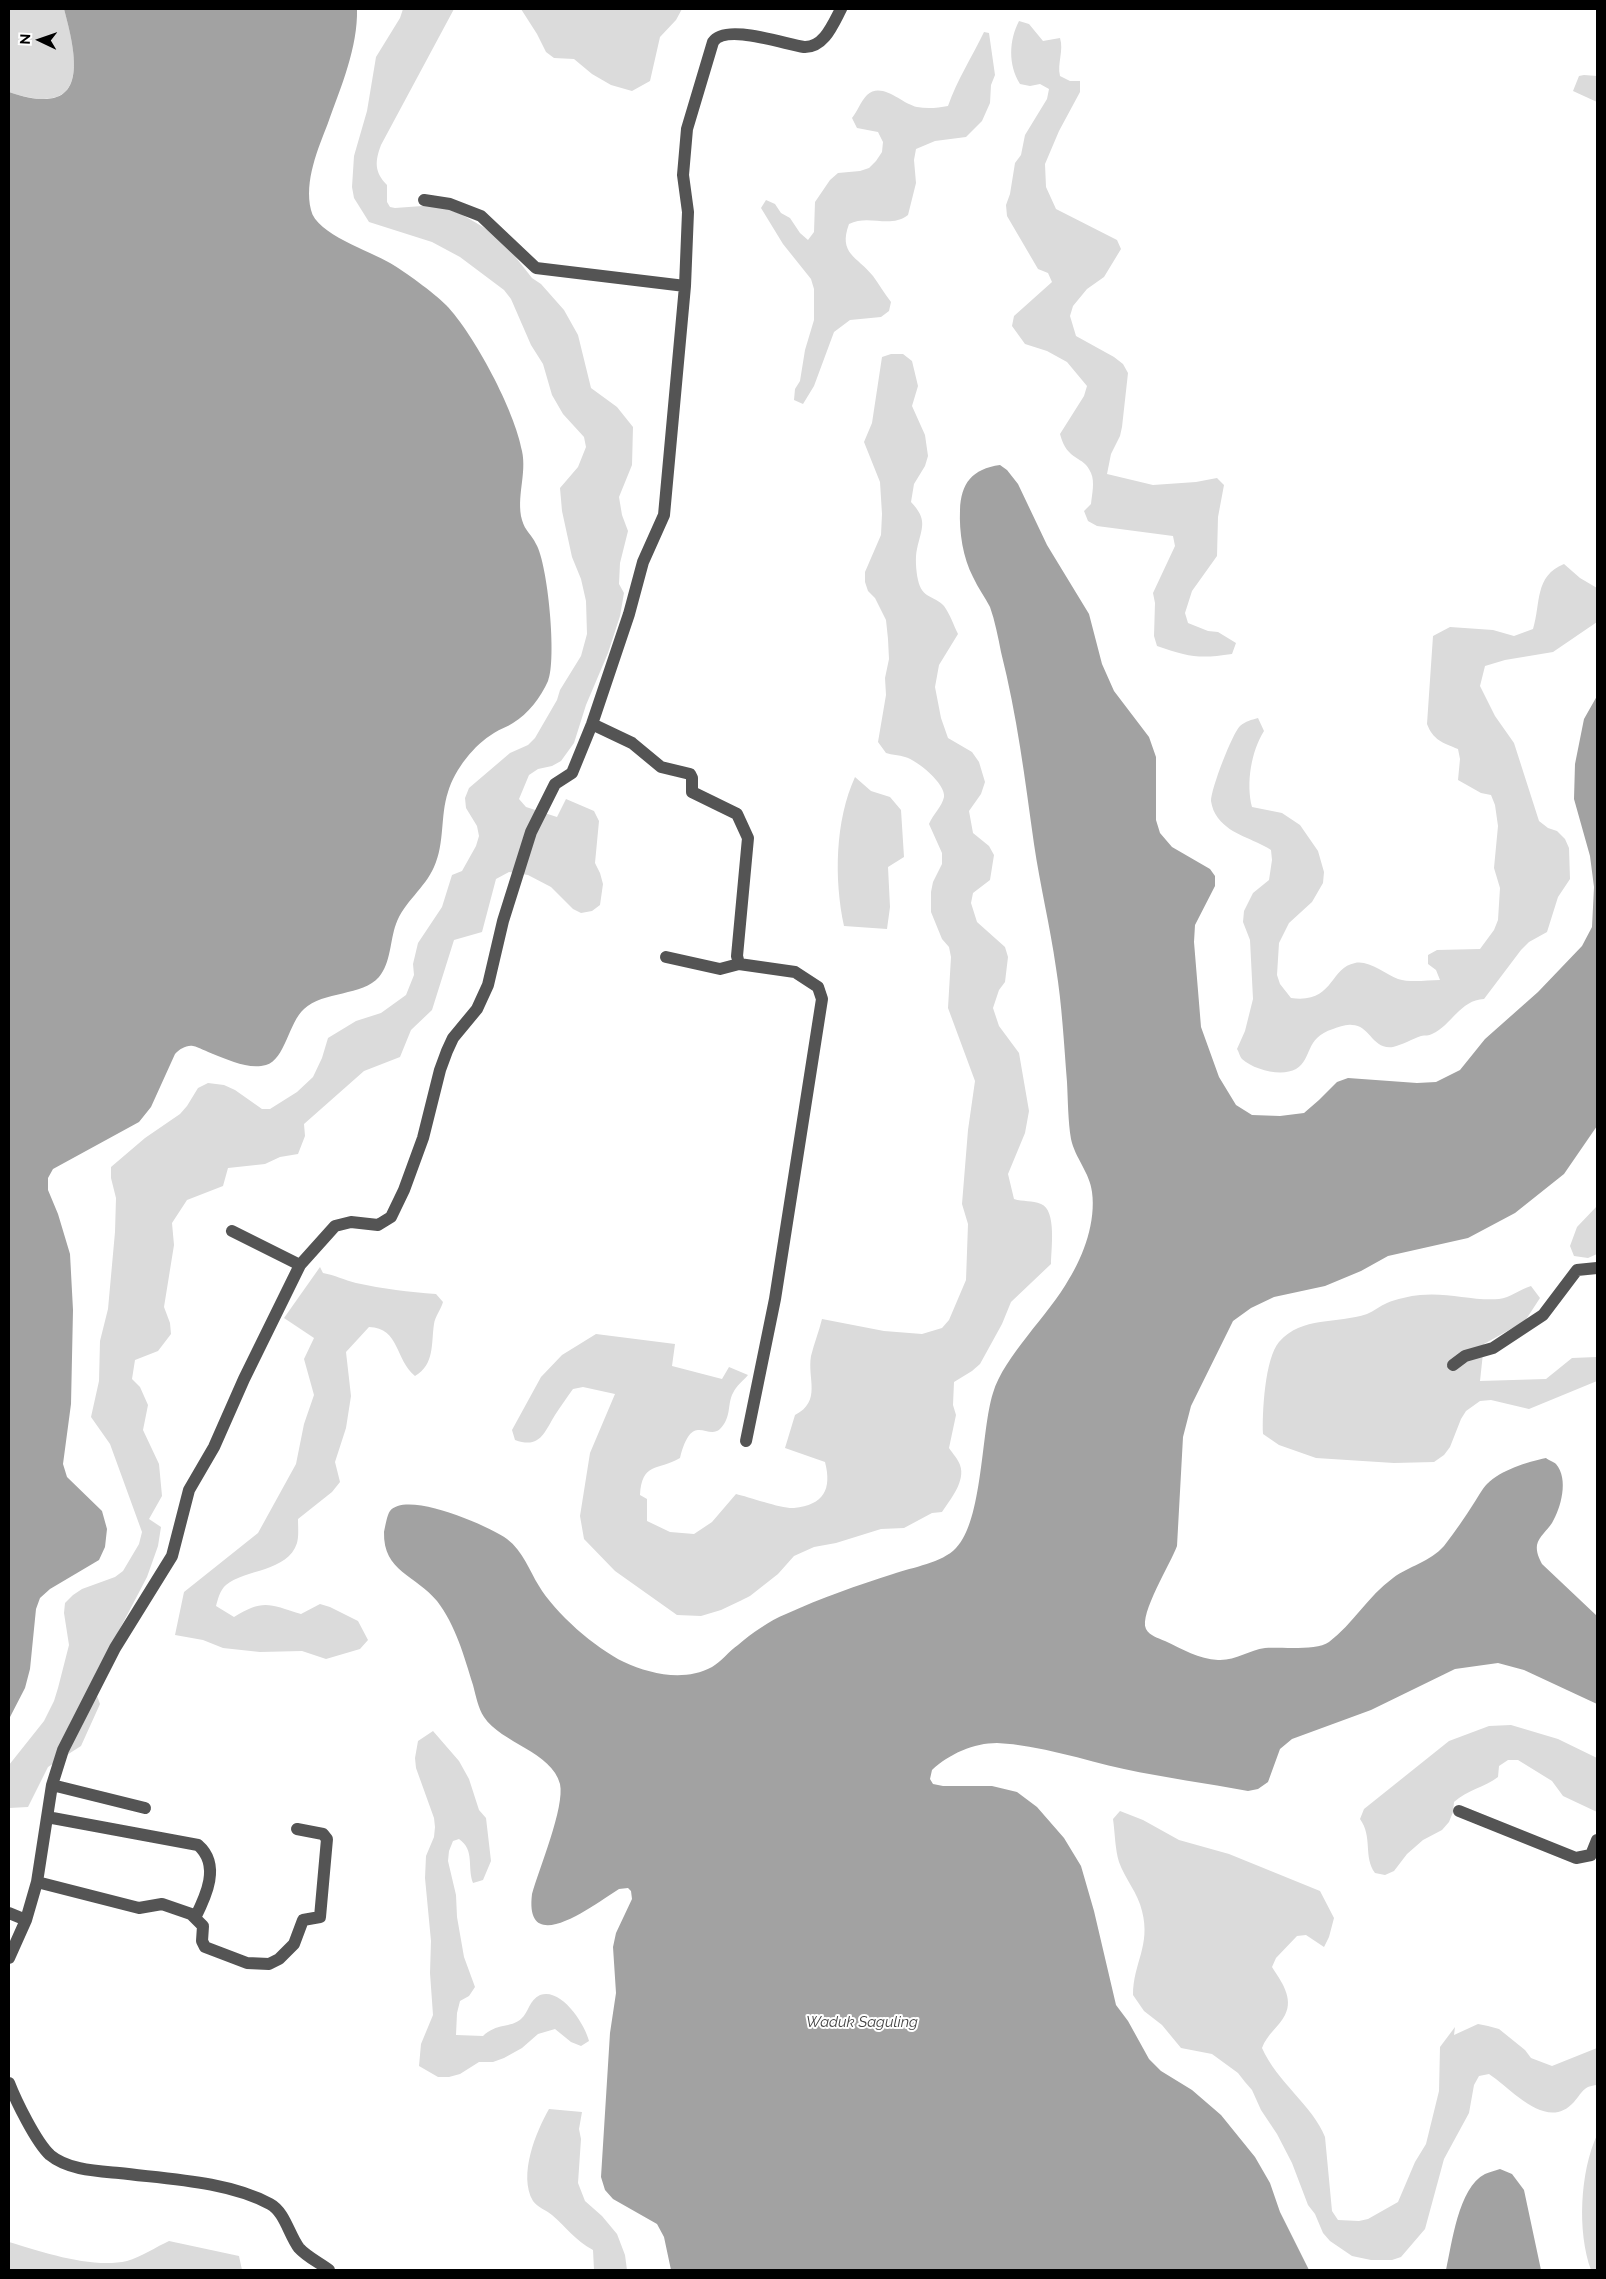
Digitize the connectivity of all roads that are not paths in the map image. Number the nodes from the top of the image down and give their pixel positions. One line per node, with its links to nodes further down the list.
1 (841, 9): 3 (street)
2 (424, 200): 3 (street)
3 (685, 286): 4 (street)
4 (592, 724): 6 (street); 8 (street)
5 (666, 957): 6 (street)
6 (739, 964): 11 (street)
7 (232, 1231): 8 (street)
8 (300, 1266): 12 (street)
9 (1597, 1268): 10 (street)
10 (1453, 1365)
11 (746, 1441)
12 (52, 1785): 13 (street); 15 (street)
13 (145, 1808)
14 (1460, 1811): 17 (street)
15 (47, 1816): 18 (street); 20 (street)
16 (297, 1829): 20 (street)
17 (1597, 1840)
18 (37, 1882): 20 (street); 21 (street)
19 (9, 1913): 21 (street)
20 (195, 1918)
21 (26, 1920): 22 (street)
22 (9, 1958)
23 (9, 2083): 24 (street)
24 (330, 2270)

